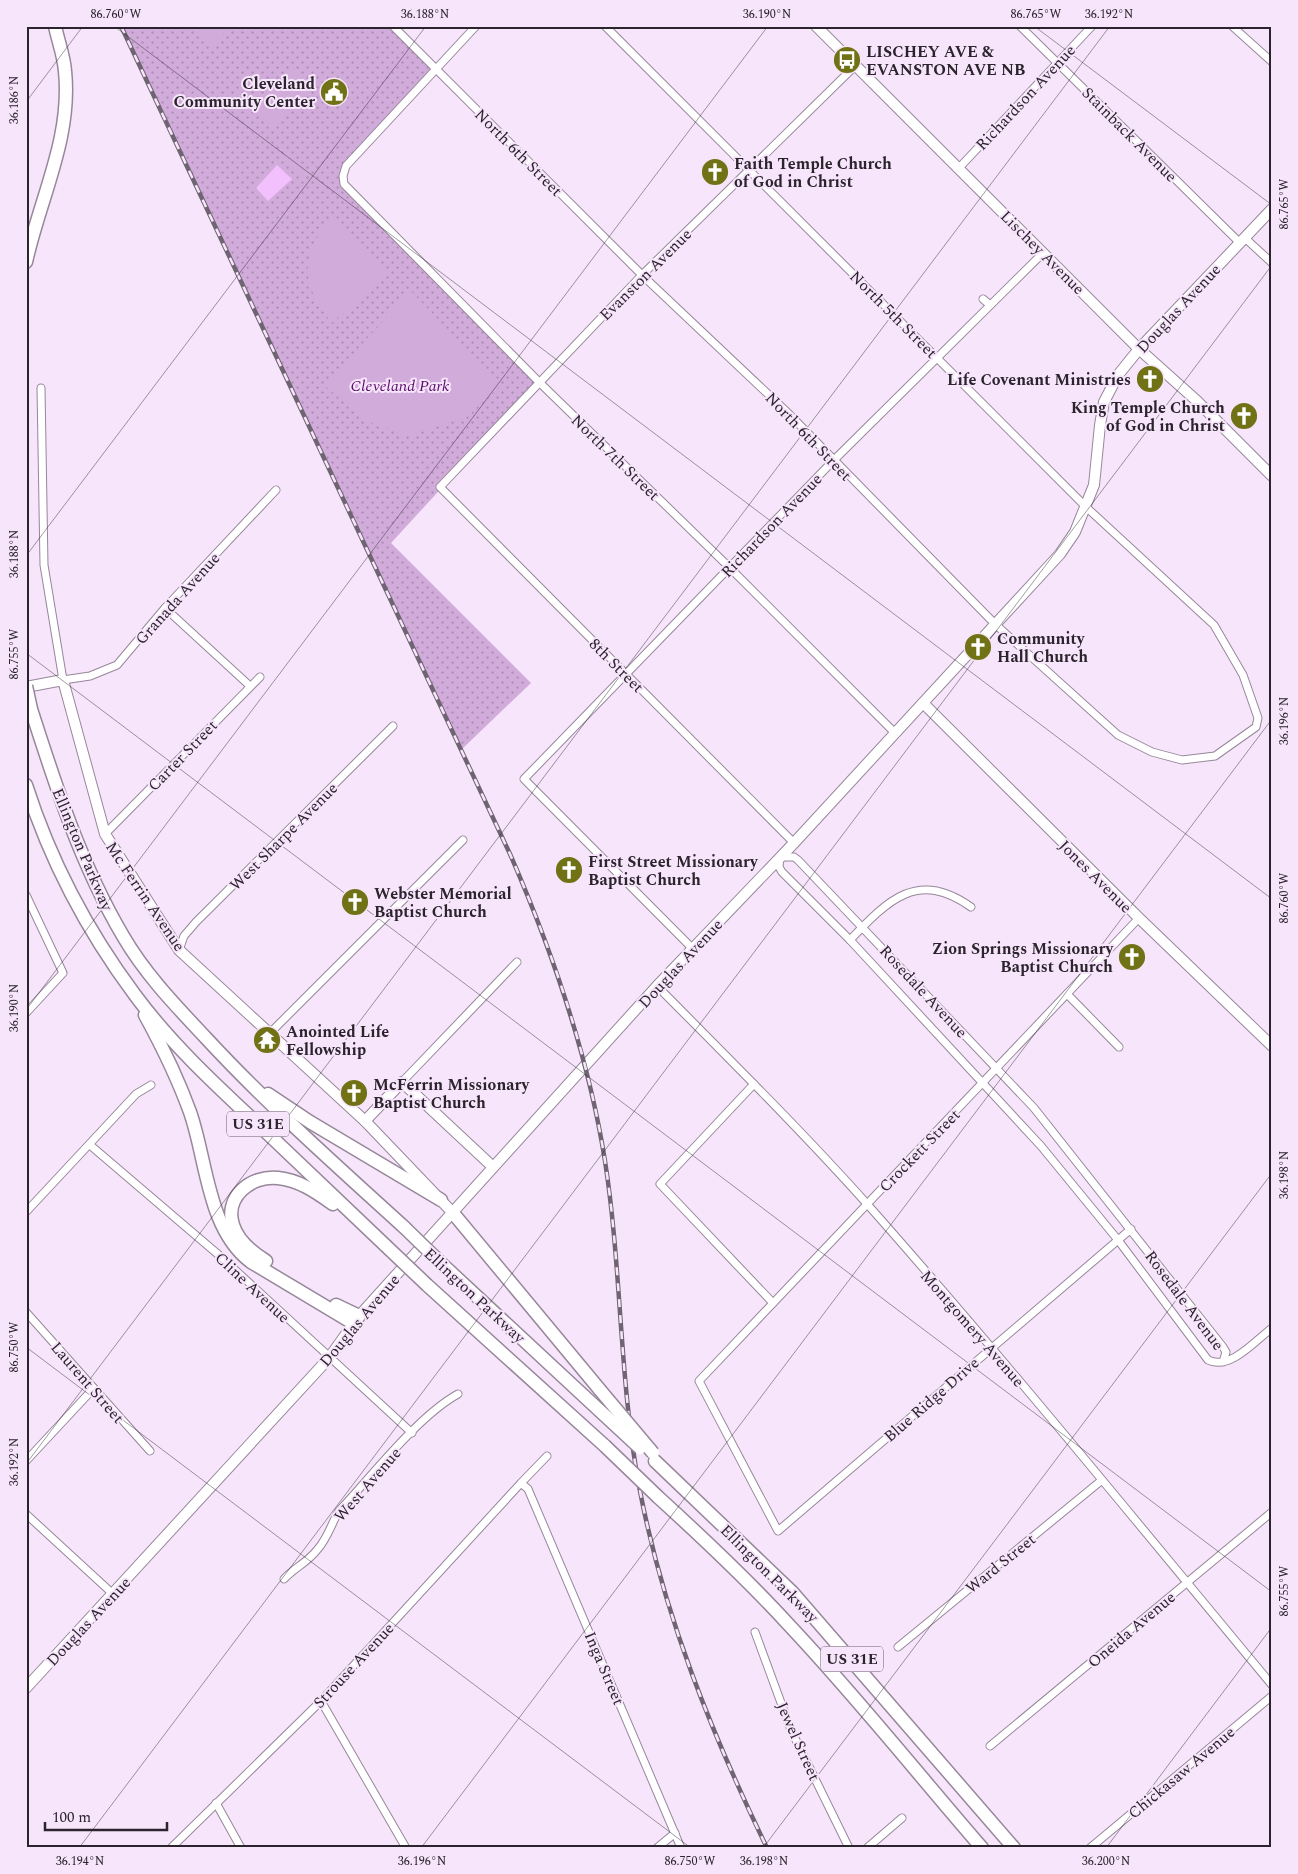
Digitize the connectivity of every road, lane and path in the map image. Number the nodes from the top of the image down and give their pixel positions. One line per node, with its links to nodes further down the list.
1 (55, 26): 18 (highway)
2 (393, 26): 12 (street, North 6th Street)
3 (476, 26): 12 (street)
4 (605, 26): 14 (street, North 5th Street)
5 (816, 26): 11 (street, Lischey Avenue)
6 (1020, 26): 10 (street, Stainback Avenue)
7 (1092, 26): 10 (street, Richardson Avenue)
8 (1232, 26): 9 (street)
9 (1272, 62)
10 (1058, 63): 13 (street, Richardson Avenue); 16 (street, Stainback Avenue)
11 (855, 66): 13 (street, Lischey Avenue); 14 (street, Evanston Avenue)
12 (435, 69): 20 (street, North 6th Street); 25 (street, North 7th Street)
13 (959, 168): 17 (street, Lischey Avenue)
14 (750, 170): 20 (street, Evanston Avenue); 24 (street, North 5th Street)
15 (1272, 209): 16 (street, Douglas Avenue)
16 (1242, 240): 19 (street, Stainback Avenue); 23 (street, Douglas Avenue)
17 (1043, 253): 22 (street, Richardson Avenue); 23 (street, Lischey Avenue)
18 (26, 262)
19 (1272, 263)
20 (642, 275): 25 (street, Evanston Avenue); 27 (street, North 6th Street)
21 (984, 299): 22 (street)
22 (990, 305): 24 (street, Richardson Avenue)
23 (1139, 349): 28 (street, Lischey Avenue); 31 (street, Douglas Avenue)
24 (937, 356): 27 (street, Richardson Avenue); 31 (street, North 5th Street)
25 (539, 382): 29 (street, Evanston Avenue); 32 (street, North 7th Street)
26 (41, 388): 37 (street)
27 (833, 461): 32 (street, Richardson Avenue); 34 (street, North 6th Street)
28 (1272, 476)
29 (440, 487): 35 (street, 8th Street)
30 (276, 490): 33 (street, Granada Avenue)
31 (1086, 507): 34 (street, Douglas Avenue); 42 (street, North 5th Street)
32 (729, 567): 35 (street, Richardson Avenue); 43 (street, North 7th Street)
33 (165, 608): 37 (street, Granada Avenue); 38 (street)
34 (995, 624): 40 (street, Douglas Avenue); 42 (street, North 6th Street)
35 (626, 674): 47 (street, 8th Street); 54 (street, Richardson Avenue)
36 (260, 677): 38 (street, Carter Street)
37 (63, 680): 39 (street); 45 (street, Mc Ferrin Avenue)
38 (250, 686): 45 (street, Carter Street)
39 (26, 687): 65 (highway, Ellington Parkway / US 31E, bridge)
40 (923, 703): 43 (street, Douglas Avenue); 51 (street, Jones Avenue)
41 (393, 726): 55 (street, West Sharpe Avenue)
42 (1256, 727)
43 (896, 732): 47 (street, Douglas Avenue)
44 (26, 785): 59 (highway, Ellington Parkway / US 31E)
45 (105, 834): 55 (street, Mc Ferrin Avenue)
46 (463, 840): 61 (street)
47 (794, 843): 48 (street, Douglas Avenue)
48 (780, 857): 52 (street, Rosedale Avenue); 53 (street, Rosedale Avenue); 54 (street, Douglas Avenue)
49 (26, 895): 60 (street)
50 (971, 907): 52 (street)
51 (1139, 918): 58 (street, Crockett Street); 62 (street, Jones Avenue)
52 (862, 927): 53 (street); 64 (street, Rosedale Avenue)
53 (850, 940): 67 (street, Rosedale Avenue)
54 (692, 948): 57 (street, Douglas Avenue)
55 (179, 950): 61 (street, Mc Ferrin Avenue)
56 (517, 962): 66 (street)
57 (657, 986): 68 (street, Montgomery Avenue); 72 (street, Douglas Avenue)
58 (1067, 994): 63 (street); 64 (street, Crockett Street)
59 (136, 997): 77 (highway, Ellington Parkway / US 31E); 82 (highway)
60 (26, 1013)
61 (270, 1033): 70 (street, Mc Ferrin Avenue)
62 (1272, 1046)
63 (1119, 1047)
64 (997, 1070): 67 (street, Crockett Street); 78 (street, Rosedale Avenue)
65 (240, 1076): 73 (highway); 92 (highway, Ellington Parkway / US 31E, bridge)
66 (402, 1082): 70 (street); 72 (street)
67 (983, 1083): 74 (street, Crockett Street); 79 (street, Rosedale Avenue)
68 (754, 1084): 74 (street, Montgomery Avenue); 80 (street)
69 (151, 1085): 71 (street)
70 (365, 1121): 73 (street, Mc Ferrin Avenue)
71 (90, 1144): 75 (street); 85 (street, Cline Avenue)
72 (494, 1167): 76 (street, Douglas Avenue)
73 (441, 1200): 76 (street, Mc Ferrin Avenue)
74 (866, 1204): 80 (street, Crockett Street); 84 (street, Montgomery Avenue)
75 (26, 1212)
76 (453, 1213): 82 (street, Douglas Avenue); 92 (highway, bridge)
77 (368, 1229): 82 (highway); 119 (highway, Ellington Parkway / US 31E, bridge)
78 (1130, 1229): 79 (street, Blue Ridge Drive); 86 (street, Rosedale Avenue)
79 (1118, 1240): 84 (street, Blue Ridge Drive); 86 (street, Rosedale Avenue)
80 (773, 1303): 98 (street, Crockett Street)
81 (26, 1312): 87 (street, Laurent Street)
82 (356, 1320): 85 (street, Douglas Avenue)
83 (1272, 1328): 86 (street)
84 (991, 1347): 94 (street, Montgomery Avenue); 98 (street, Blue Ridge Drive)
85 (329, 1358): 89 (street, Cline Avenue); 101 (street, Douglas Avenue)
86 (1223, 1362)
87 (93, 1389): 90 (street, Laurent Street); 93 (street)
88 (458, 1394): 89 (street, West Avenue)
89 (412, 1433): 99 (street, West Avenue)
90 (150, 1451)
91 (547, 1456): 95 (street, Strouse Avenue)
92 (654, 1457): 120 (highway, Ellington Parkway / US 31E)
93 (26, 1461)
94 (1102, 1480): 100 (street, Montgomery Avenue); 103 (street, Ward Street)
95 (521, 1483): 107 (street, Strouse Avenue); 111 (street, Inga Street)
96 (1272, 1512): 100 (street, Oneida Avenue)
97 (26, 1514): 101 (street)
98 (778, 1531)
99 (284, 1579)
100 (1187, 1582): 104 (street, Montgomery Avenue); 108 (street, Oneida Avenue)
101 (113, 1594): 105 (street, Douglas Avenue)
102 (754, 1632): 117 (street, Jewel Street)
103 (898, 1647)
104 (1272, 1685)
105 (26, 1688)
106 (1272, 1696): 121 (street, Chickasaw Avenue)
107 (321, 1701): 109 (street, Strouse Avenue); 114 (street)
108 (990, 1746)
109 (216, 1803): 112 (street, Strouse Avenue); 113 (street)
110 (902, 1818): 118 (street)
111 (675, 1833): 115 (street); 116 (street, Inga Street)
112 (171, 1848)
113 (241, 1848)
114 (406, 1848)
115 (657, 1848)
116 (681, 1848)
117 (849, 1848)
118 (867, 1848)
119 (982, 1848)
120 (1014, 1848)
121 (1090, 1848)

